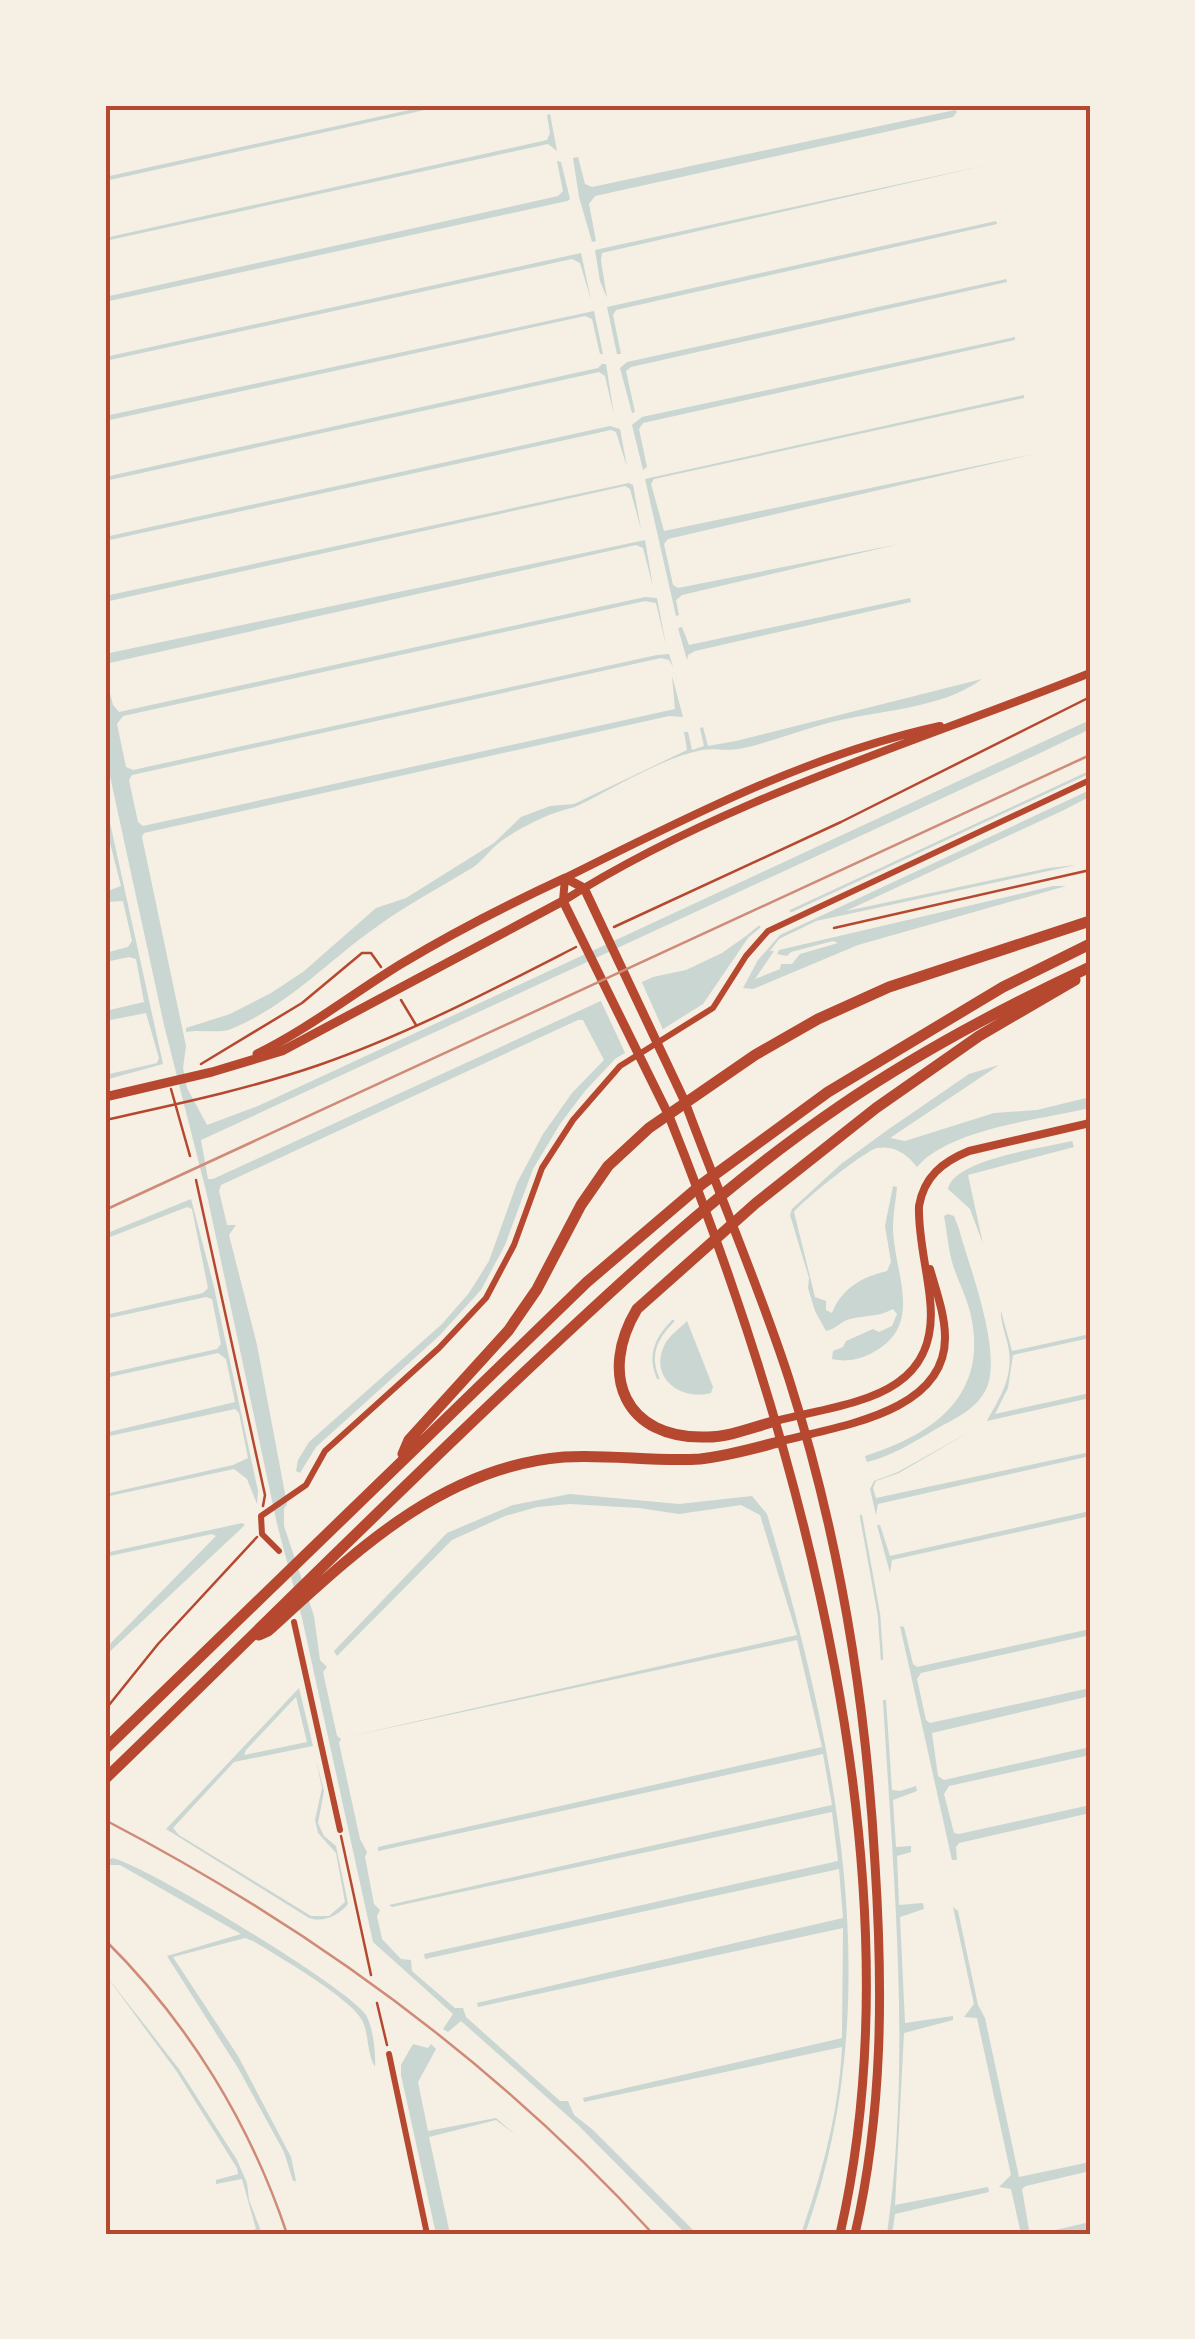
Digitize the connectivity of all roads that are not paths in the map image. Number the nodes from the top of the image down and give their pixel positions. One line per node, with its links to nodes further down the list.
1 (1090, 673): 2 (street)
2 (959, 722): 5 (street); 6 (street)
3 (1090, 780): 23 (street)
4 (1090, 870): 9 (lane)
5 (565, 878): 6 (main road); 7 (street); 12 (main road)
6 (584, 888): 7 (street); 14 (main road)
7 (564, 901): 12 (main road); 15 (main road)
8 (1090, 921): 14 (highway)
9 (834, 928)
10 (1090, 944): 22 (highway)
11 (1087, 968): 19 (highway); 24 (highway)
12 (237, 1064): 13 (main road)
13 (105, 1096)
14 (685, 1102): 15 (highway); 18 (main road)
15 (669, 1116): 19 (main road); 22 (highway)
16 (1090, 1123): 17 (street)
17 (920, 1231): 18 (street); 20 (street)
18 (799, 1415): 19 (street); 20 (main road)
19 (776, 1421): 21 (main road)
20 (805, 1434): 21 (street); 32 (main road)
21 (782, 1441): 24 (highway); 31 (main road)
22 (402, 1458): 26 (highway)
23 (279, 1551)
24 (322, 1574): 27 (highway)
25 (294, 1622): 28 (street)
26 (105, 1749)
27 (105, 1779)
28 (340, 1830)
29 (389, 2054): 30 (street)
30 (428, 2234)
31 (840, 2234)
32 (855, 2234)

